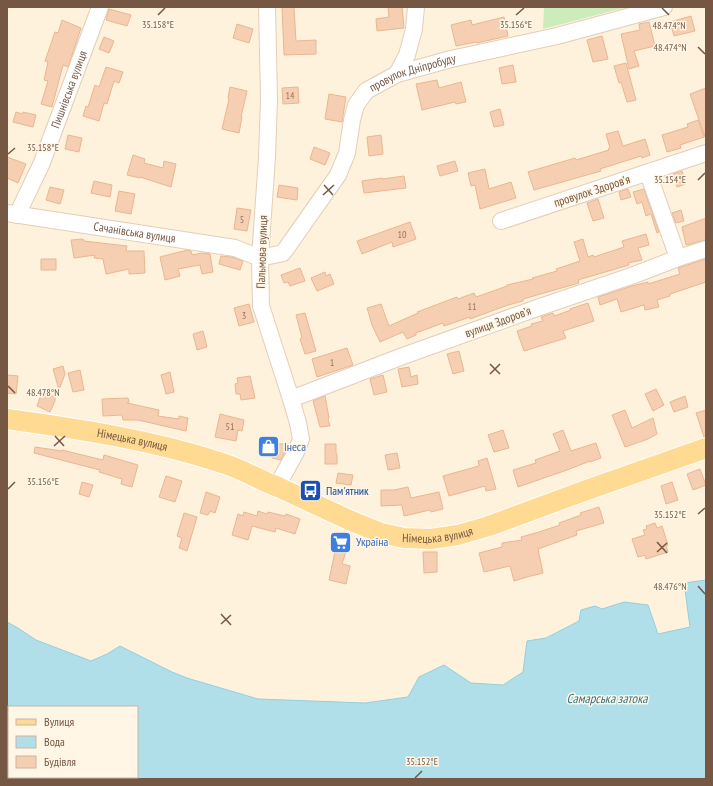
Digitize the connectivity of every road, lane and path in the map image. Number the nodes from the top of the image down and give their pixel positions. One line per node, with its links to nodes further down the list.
1 (100, 7): 8 (street, Пишнівська вулиця)
2 (267, 7): 11 (street, Пальмова вулиця)
3 (416, 7): 5 (street)
4 (664, 7): 5 (street, провулок Дніпробуду)
5 (397, 74): 11 (street, провулок Дніпробуду)
6 (706, 153): 7 (street, провулок Здоровʼя)
7 (648, 173): 9 (street, провулок Здоровʼя); 12 (street)
8 (12, 214): 11 (street, Сачанівська вулиця)
9 (501, 221)
10 (706, 249): 12 (street, вулиця Здоровʼя)
11 (260, 258): 13 (street, Пальмова вулиця)
12 (678, 258): 13 (street, вулиця Здоровʼя)
13 (291, 399): 16 (street, Пальмова вулиця)
14 (7, 419): 16 (main road, Німецька вулиця)
15 (706, 448): 16 (main road, Німецька вулиця)
16 (278, 487)

